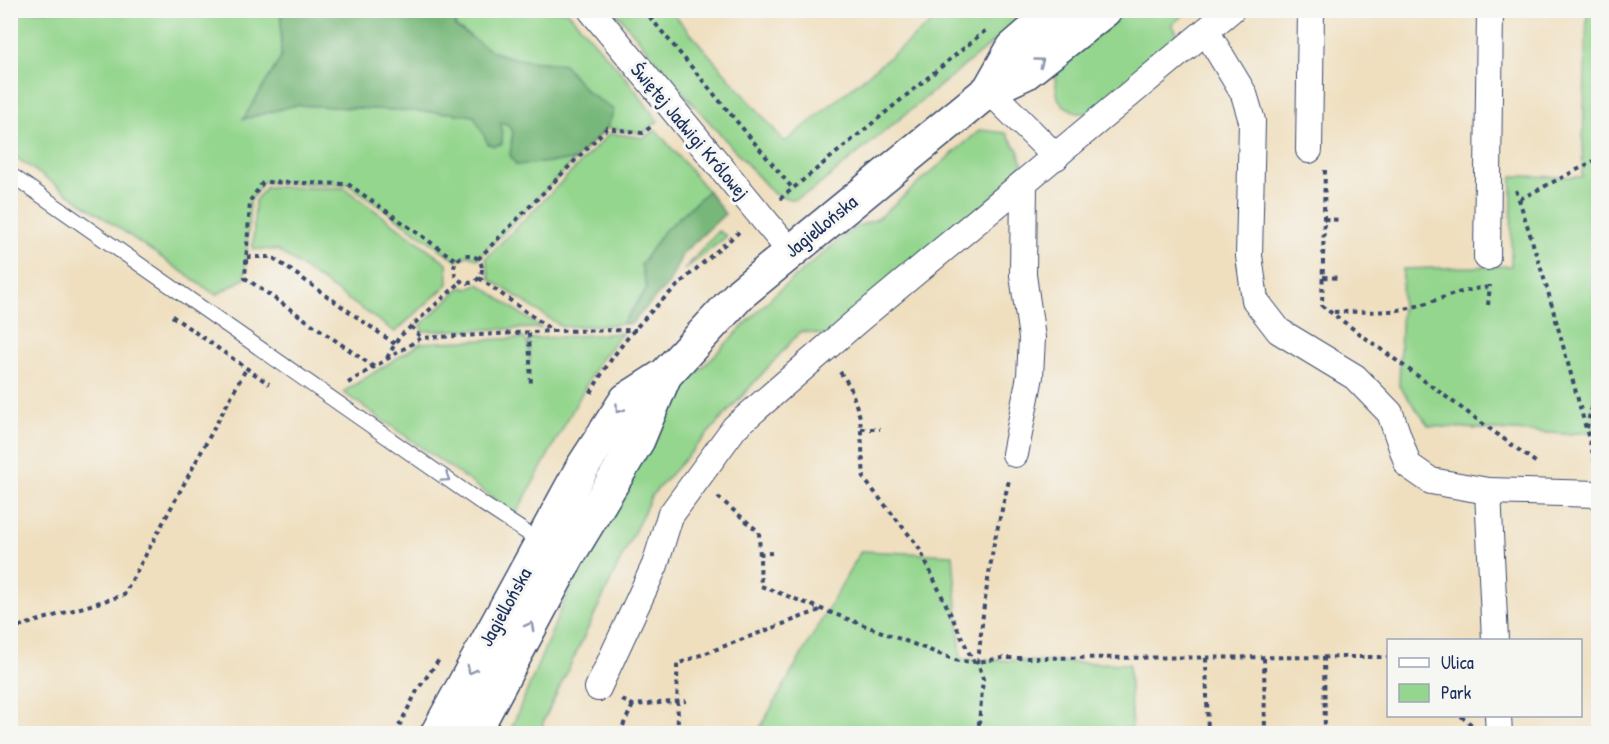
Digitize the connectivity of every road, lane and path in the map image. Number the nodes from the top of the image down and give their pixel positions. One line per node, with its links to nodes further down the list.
1 (591, 10): 24 (street, Świętej Jadwigi Królowej)
2 (644, 10): 17 (path)
3 (1058, 10): 10 (street, Jagiellońska)
4 (1105, 10): 10 (street, Jagiellońska, one-way to 4)
5 (1231, 10): 9 (street)
6 (1311, 10): 12 (street)
7 (1490, 10): 26 (street)
8 (993, 24): 17 (path)
9 (1206, 31): 13 (street); 56 (street)
10 (989, 90): 13 (street); 24 (street, Jagiellońska)
11 (658, 121): 27 (path)
12 (1317, 154): 21 (path)
13 (1056, 157): 16 (street)
14 (1599, 159): 19 (path)
15 (10, 174): 58 (lane, one-way to 58)
16 (1024, 183): 42 (street); 52 (street)
17 (793, 189): 20 (path)
18 (1515, 189): 19 (path)
19 (1520, 199): 51 (path)
20 (777, 202)
21 (1324, 219): 22 (path); 29 (path)
22 (1342, 220)
23 (743, 229): 34 (path)
24 (790, 251): 58 (street, Jagiellońska)
25 (247, 256): 28 (path); 41 (path); 44 (path)
26 (1487, 257)
27 (478, 259): 28 (path); 31 (path)
28 (457, 261): 32 (path)
29 (1323, 277): 30 (path); 35 (path)
30 (1341, 278)
31 (480, 279): 32 (path); 38 (path)
32 (461, 282): 36 (path)
33 (1490, 287): 35 (path)
34 (673, 288)
35 (1333, 312): 53 (path)
36 (411, 326): 40 (path); 41 (path)
37 (637, 330): 38 (path)
38 (553, 331): 39 (path)
39 (529, 333): 40 (path); 46 (path)
40 (421, 338): 43 (path)
41 (395, 344): 43 (path)
42 (821, 352): 49 (path); 55 (street)
43 (385, 360): 44 (path)
44 (374, 367): 47 (path)
45 (246, 369): 62 (path)
46 (531, 386)
47 (338, 389)
48 (1599, 389): 51 (path)
49 (861, 429): 50 (path); 68 (path)
50 (880, 429)
51 (1587, 430): 54 (path)
52 (1015, 454): 68 (path)
53 (1543, 470)
54 (1599, 475)
55 (697, 479): 59 (path); 69 (street)
56 (1488, 491): 57 (street); 63 (street)
57 (1599, 494)
58 (555, 549): 77 (street, Jagiellońska, one-way to 77); 78 (street, Jagiellońska, one-way to 58)
59 (759, 554): 60 (path); 61 (path)
60 (772, 554)
61 (821, 610): 68 (path); 70 (path)
62 (10, 628)
63 (1495, 639)
64 (1324, 657): 65 (path); 67 (path); 83 (path)
65 (1387, 657)
66 (1206, 658): 67 (path); 68 (path); 81 (path)
67 (1264, 658): 82 (path)
68 (976, 661): 80 (path)
69 (598, 688): 72 (path)
70 (676, 701): 71 (path); 72 (path); 75 (path)
71 (686, 701)
72 (633, 705): 79 (path)
73 (1498, 717): 84 (street)
74 (10, 731): 76 (path)
75 (678, 732)
76 (15, 734)
77 (437, 734)
78 (473, 734)
79 (620, 734)
80 (978, 734)
81 (1208, 734)
82 (1265, 734)
83 (1325, 734)
84 (1499, 734)

